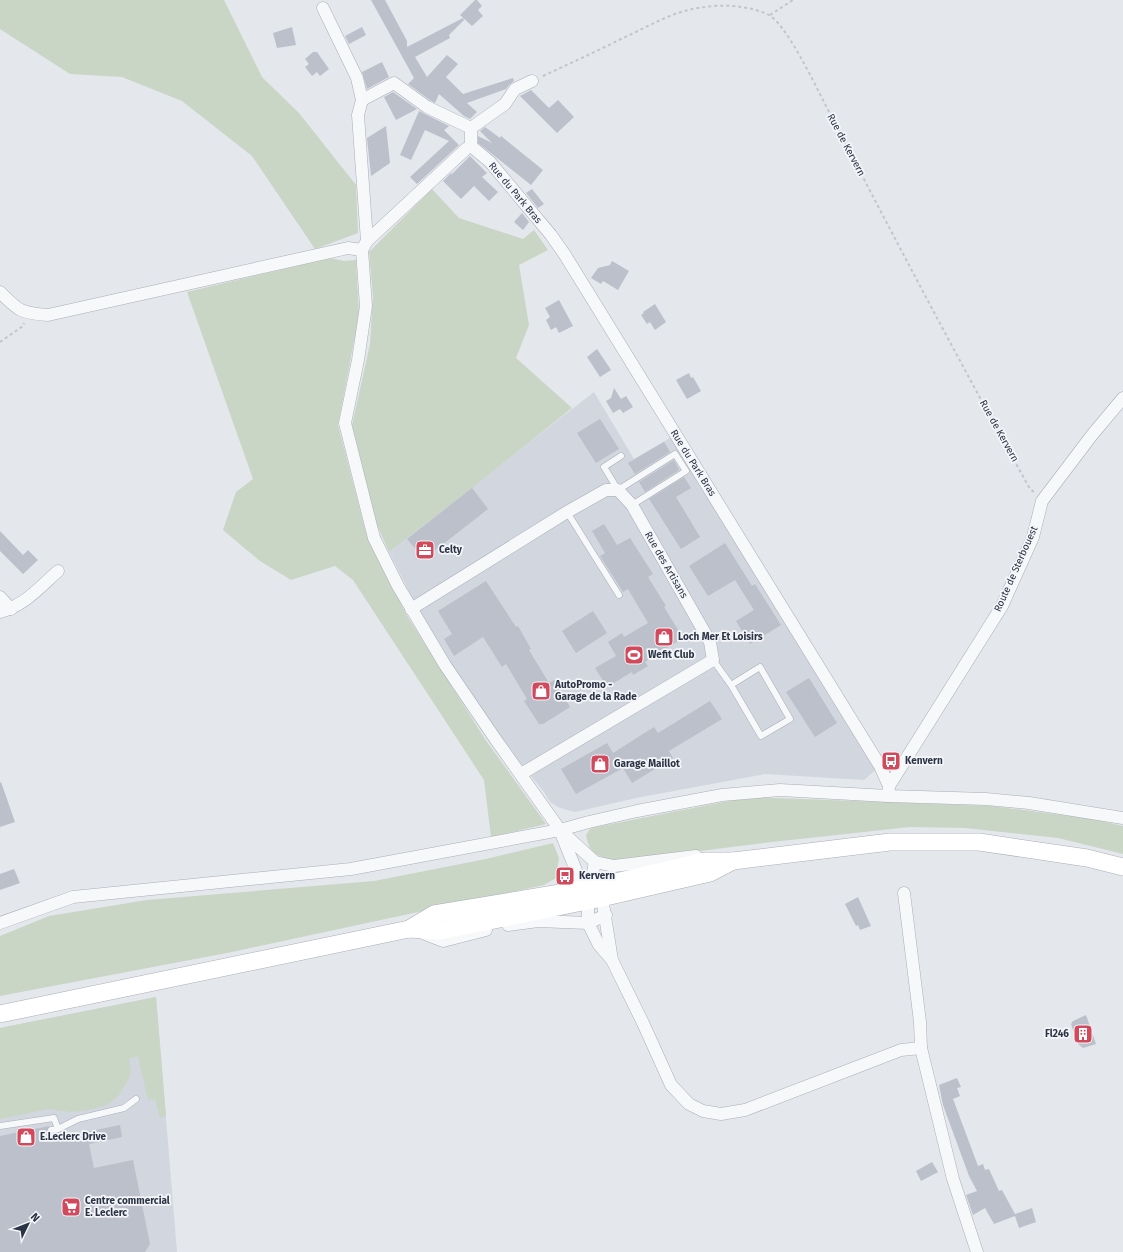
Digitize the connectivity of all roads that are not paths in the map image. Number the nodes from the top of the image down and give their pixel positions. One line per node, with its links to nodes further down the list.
1 (323, 8): 3 (street)
2 (532, 81): 4 (street)
3 (362, 100): 4 (street); 6 (street)
4 (471, 128): 5 (street)
5 (471, 146): 6 (street); 21 (street, Rue du Park Bras)
6 (364, 246): 7 (street); 16 (street)
7 (0, 292)
8 (1123, 398): 21 (street, Route de Sterbouest)
9 (621, 456): 10 (lane)
10 (618, 490): 11 (street, Rue des Artisans); 11 (lane); 12 (street)
11 (632, 505): 18 (street, Rue des Artisans)
12 (567, 512): 14 (lane); 16 (street)
13 (58, 571): 17 (street)
14 (619, 595)
15 (0, 597): 17 (street)
16 (411, 609): 20 (street)
17 (5, 611)
18 (713, 660): 19 (lane); 20 (street)
19 (730, 685): 19 (lane)
20 (521, 774): 23 (street)
21 (889, 791): 22 (street); 23 (street)
22 (1123, 818)
23 (560, 830): 25 (street); 28 (street); 30 (street)
24 (733, 861): 25 (street); 26 (main road); 28 (main road)
25 (595, 862): 28 (street)
26 (1123, 868)
27 (904, 893): 35 (street)
28 (591, 895): 29 (street); 31 (street); 32 (main road)
29 (606, 915): 31 (street); 33 (street)
30 (0, 923)
31 (588, 923): 32 (street); 33 (street)
32 (408, 929): 34 (main road)
33 (612, 960): 35 (street)
34 (0, 1014)
35 (921, 1048): 38 (street)
36 (136, 1099): 37 (lane)
37 (0, 1126)
38 (978, 1252)

